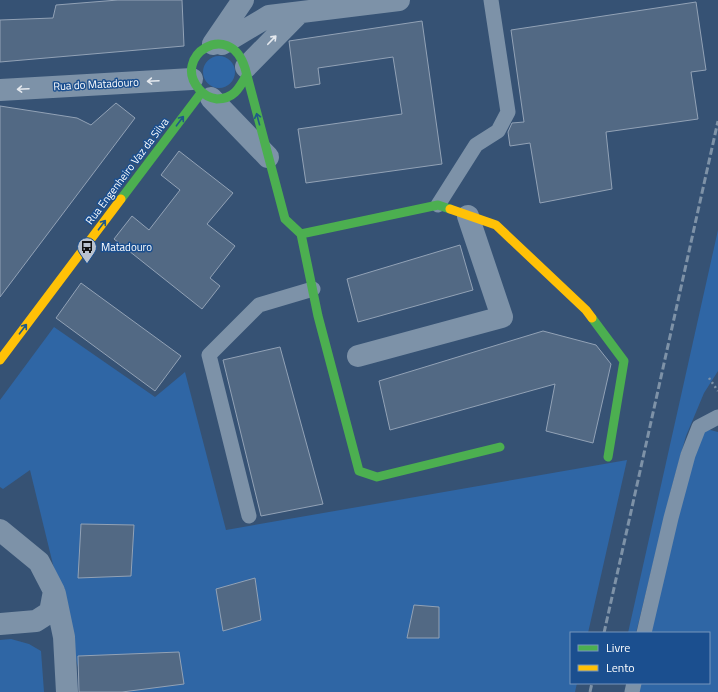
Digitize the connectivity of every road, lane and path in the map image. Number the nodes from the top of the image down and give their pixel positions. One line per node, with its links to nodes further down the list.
1 (244, 0): 6 (street)
2 (399, 0): 5 (street)
3 (491, 0): 11 (lane)
4 (268, 8): 5 (street); 6 (street)
5 (298, 14): 7 (street, one-way to 5)
6 (218, 44): 7 (street); 9 (street)
7 (246, 71): 9 (street); 10 (street, one-way to 7)
8 (0, 90): 9 (street, Rua do Matadouro, one-way to 8)
9 (201, 90): 10 (street); 16 (street, Rua Engenheiro Vaz da Silva, one-way to 9)
10 (268, 157): 13 (street)
11 (438, 205): 12 (street); 13 (street)
12 (468, 216): 15 (street); 21 (street)
13 (301, 234): 14 (street)
14 (312, 289): 20 (street); 22 (lane)
15 (358, 356)
16 (0, 360)
17 (709, 378): 18 (path)
18 (718, 391)
19 (718, 417): 26 (lane)
20 (500, 447)
21 (608, 457)
22 (249, 516)
23 (0, 530): 24 (street)
24 (54, 591): 25 (street); 27 (street)
25 (0, 624)
26 (644, 632)
27 (67, 692)

